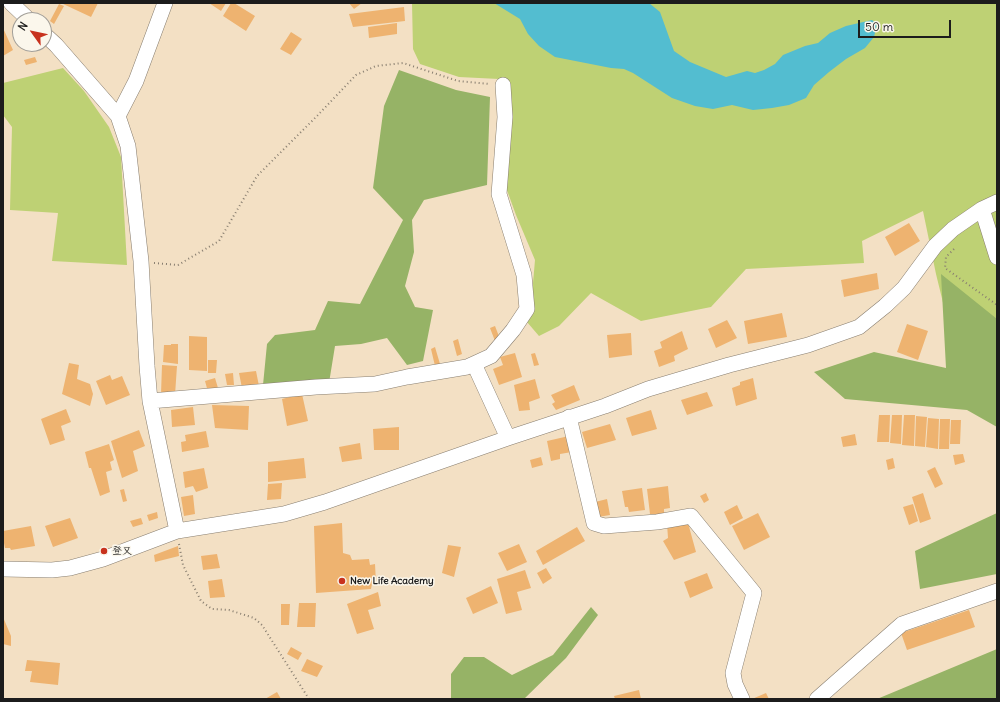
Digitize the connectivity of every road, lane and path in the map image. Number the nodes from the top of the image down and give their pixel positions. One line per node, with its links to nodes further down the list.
1 (11, 3): 3 (street)
2 (165, 3): 6 (street)
3 (21, 12)
4 (52, 41): 6 (street)
5 (503, 85): 11 (path); 13 (street)
6 (118, 116): 11 (street)
7 (997, 202): 8 (street)
8 (982, 209): 10 (street); 15 (street)
9 (956, 246): 12 (path)
10 (997, 257)
11 (141, 261): 14 (street)
12 (997, 305)
13 (474, 364): 14 (street); 16 (street)
14 (150, 401): 17 (street)
15 (569, 417): 16 (street); 21 (street)
16 (508, 438): 17 (street)
17 (177, 531): 18 (street); 20 (path)
18 (3, 568)
19 (997, 591): 22 (street)
20 (308, 699)
21 (742, 699)
22 (817, 699)

